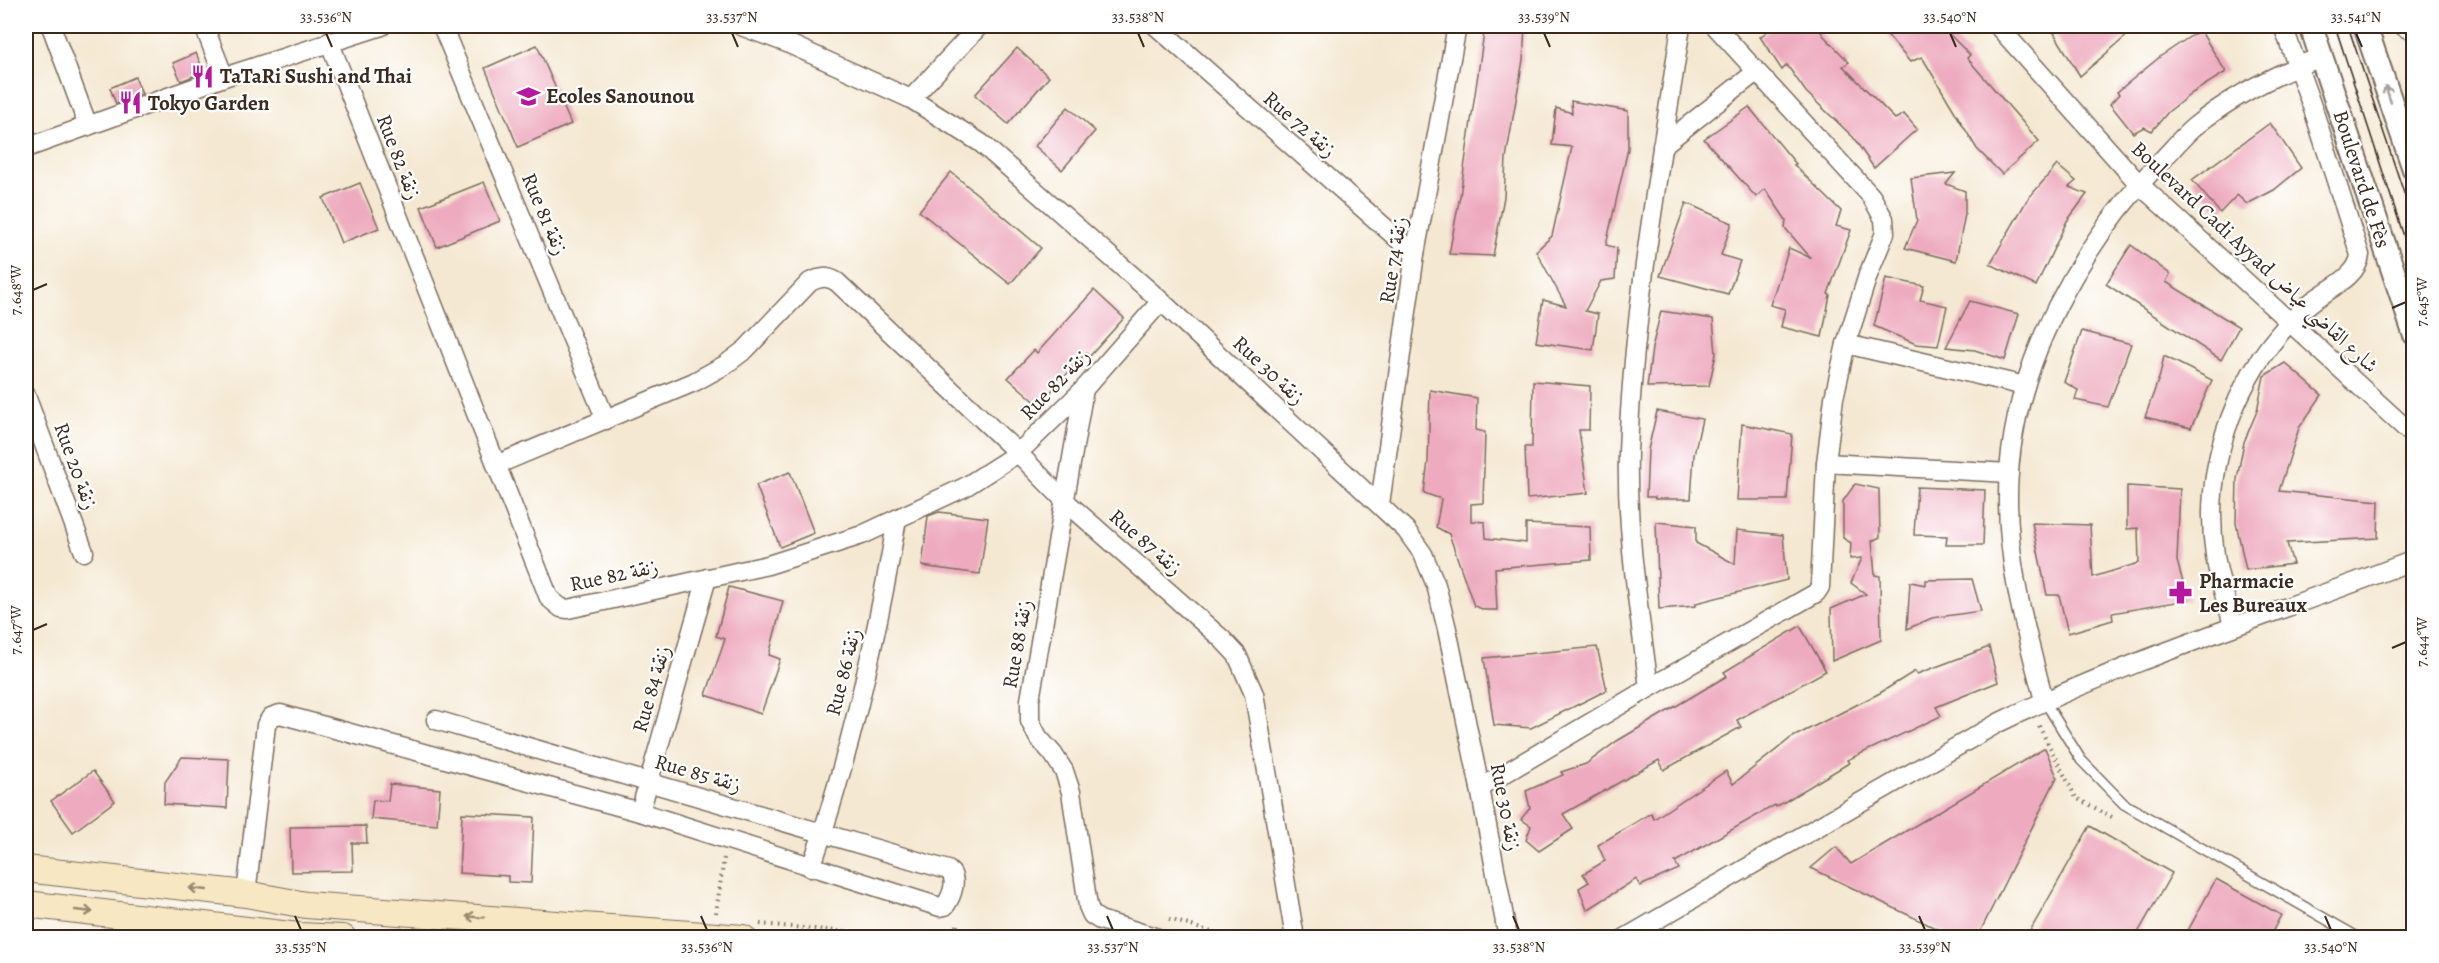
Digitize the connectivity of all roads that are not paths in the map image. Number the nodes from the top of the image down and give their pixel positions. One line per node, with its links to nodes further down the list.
1 (51, 26): 23 (street)
2 (204, 26): 21 (street)
3 (382, 26): 17 (street)
4 (442, 26): 36 (street, Rue 81 زنقة)
5 (741, 26): 22 (street, Rue 30 زنقة)
6 (979, 26): 22 (street)
7 (1156, 26): 28 (street, Rue 72 زنقة)
8 (1681, 26): 24 (street)
9 (1715, 26): 20 (street)
10 (2283, 26): 19 (street)
11 (2311, 26): 18 (street, Boulevard de Fès)
12 (2365, 26): 26 (street, one-way to 12)
13 (2403, 26): 16 (street)
14 (1454, 27): 28 (street, Rue 74 زنقة)
15 (2007, 29): 27 (street, Boulevard Cadi Ayyad شارع القاضي عياض)
16 (2414, 30)
17 (339, 34): 21 (street); 40 (street, Rue 82 زنقة)
18 (2321, 57): 19 (street); 31 (street, Boulevard de Fès)
19 (2297, 66): 27 (street); 30 (street)
20 (1756, 72): 24 (street); 32 (street)
21 (224, 77): 23 (street)
22 (910, 99): 29 (street, Rue 30 زنقة)
23 (88, 126): 25 (street)
24 (1662, 146): 49 (street)
25 (26, 148)
26 (2414, 169)
27 (2139, 184): 30 (street, Boulevard Cadi Ayyad شارع القاضي عياض); 33 (street)
28 (1415, 254): 43 (street, Rue 74 زنقة)
29 (1161, 301): 34 (street, Rue 82 زنقة); 43 (street, Rue 30 زنقة)
30 (2289, 321): 37 (street, Boulevard Cadi Ayyad شارع القاضي عياض); 48 (street)
31 (2414, 333)
32 (1846, 344): 33 (street); 39 (street)
33 (2025, 386): 41 (street)
34 (1084, 389): 38 (street, Rue 82 زنقة); 42 (street, Rue 88 زنقة)
35 (26, 396): 45 (street, Rue 20 زنقة)
36 (606, 420): 38 (street, Rue 87 زنقة); 40 (street)
37 (2414, 436)
38 (1018, 453): 42 (street, Rue 87 زنقة); 44 (street, Rue 82 زنقة)
39 (1826, 463): 41 (street); 49 (street)
40 (496, 465): 47 (street, Rue 82 زنقة)
41 (2009, 473): 50 (street)
42 (1065, 501): 63 (street, Rue 88 زنقة); 64 (street, Rue 87 زنقة)
43 (1380, 504): 53 (street, Rue 30 زنقة)
44 (897, 519): 47 (street, Rue 82 زنقة); 55 (street, Rue 86 زنقة)
45 (84, 552)
46 (2414, 560): 48 (street)
47 (707, 578): 52 (street, Rue 84 زنقة)
48 (2233, 625): 50 (street)
49 (1648, 688): 53 (street)
50 (2044, 700): 66 (street); 67 (lane)
51 (436, 720): 52 (street, Rue 85 زنقة)
52 (648, 782): 54 (street, Rue 84 زنقة); 55 (street, Rue 85 زنقة)
53 (1480, 788): 65 (street, Rue 30 زنقة)
54 (640, 812): 56 (street); 58 (street)
55 (823, 833): 56 (street, Rue 86 زنقة); 56 (street, Rue 85 زنقة)
56 (812, 868)
57 (26, 869): 58 (main road, one-way to 57)
58 (246, 894): 60 (main road)
59 (26, 904): 60 (main road, one-way to 60)
60 (302, 924): 61 (main road, one-way to 60); 62 (main road)
61 (750, 931)
62 (342, 938)
63 (1158, 938)
64 (1296, 938)
65 (1508, 938)
66 (1625, 938)
67 (2359, 938)

